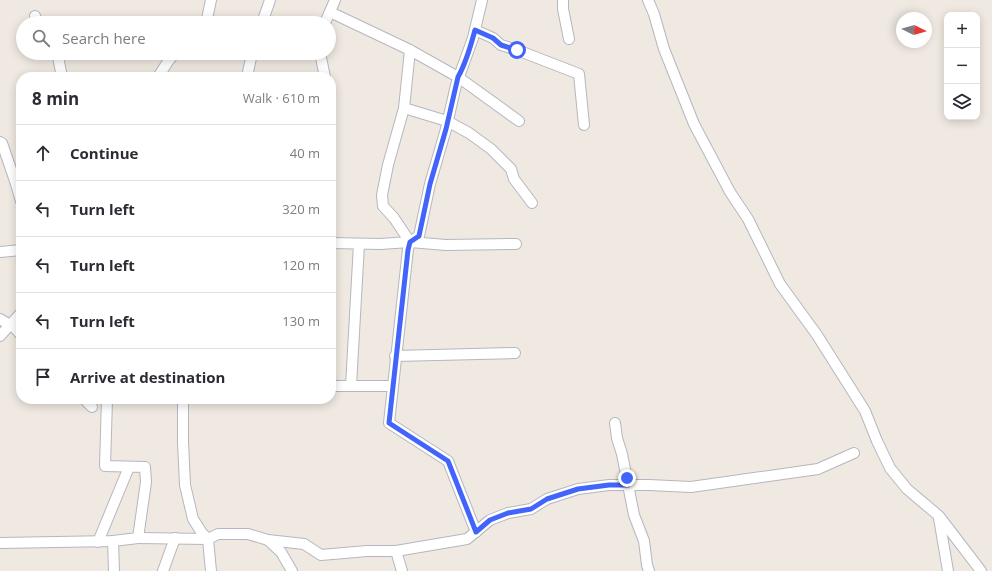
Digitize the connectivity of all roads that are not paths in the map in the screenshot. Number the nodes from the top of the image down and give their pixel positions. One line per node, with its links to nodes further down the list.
1 (211, 0): 8 (street)
2 (270, 0): 9 (street)
3 (335, 0): 7 (street)
4 (482, 0): 11 (street)
5 (563, 0): 12 (street)
6 (648, 0): 54 (street)
7 (330, 12): 10 (street); 13 (street)
8 (208, 16)
9 (264, 16)
10 (328, 16)
11 (475, 30): 22 (street); 26 (street)
12 (569, 40)
13 (410, 50): 22 (street); 23 (street)
14 (59, 60): 18 (street)
15 (169, 60): 19 (street)
16 (251, 60): 20 (street)
17 (321, 60): 21 (street)
18 (61, 72)
19 (161, 72)
20 (248, 72)
21 (324, 72)
22 (458, 77): 24 (street); 25 (street)
23 (404, 108): 24 (street); 30 (street)
24 (447, 121): 29 (street); 30 (street)
25 (519, 121)
26 (584, 125)
27 (0, 142): 28 (street)
28 (16, 184)
29 (532, 203)
30 (410, 242): 32 (street); 33 (street); 42 (street)
31 (336, 243): 32 (street)
32 (359, 244): 44 (street)
33 (516, 244)
34 (16, 250): 35 (street)
35 (0, 252)
36 (16, 318): 38 (street)
37 (0, 319): 38 (street)
38 (10, 325): 39 (street); 40 (street)
39 (16, 330)
40 (0, 336)
41 (515, 352): 42 (street)
42 (396, 356): 45 (street)
43 (336, 386): 44 (street)
44 (351, 386): 45 (street)
45 (392, 386): 55 (street)
46 (88, 404): 49 (street)
47 (107, 404): 52 (street)
48 (183, 404): 58 (street)
49 (92, 408)
50 (615, 423): 53 (street)
51 (854, 453): 53 (street)
52 (129, 467): 56 (street); 61 (street)
53 (628, 485): 55 (street); 69 (street)
54 (938, 516): 70 (street); 71 (street)
55 (476, 532): 63 (street)
56 (138, 538): 57 (street); 60 (street)
57 (175, 538): 58 (street); 65 (street)
58 (208, 538): 59 (street); 66 (street)
59 (268, 540): 63 (street); 67 (street)
60 (113, 541): 61 (street); 64 (street)
61 (98, 542): 62 (street)
62 (0, 543)
63 (396, 551): 68 (street)
64 (114, 571)
65 (163, 571)
66 (211, 571)
67 (292, 571)
68 (402, 571)
69 (649, 571)
70 (948, 571)
71 (981, 571)

